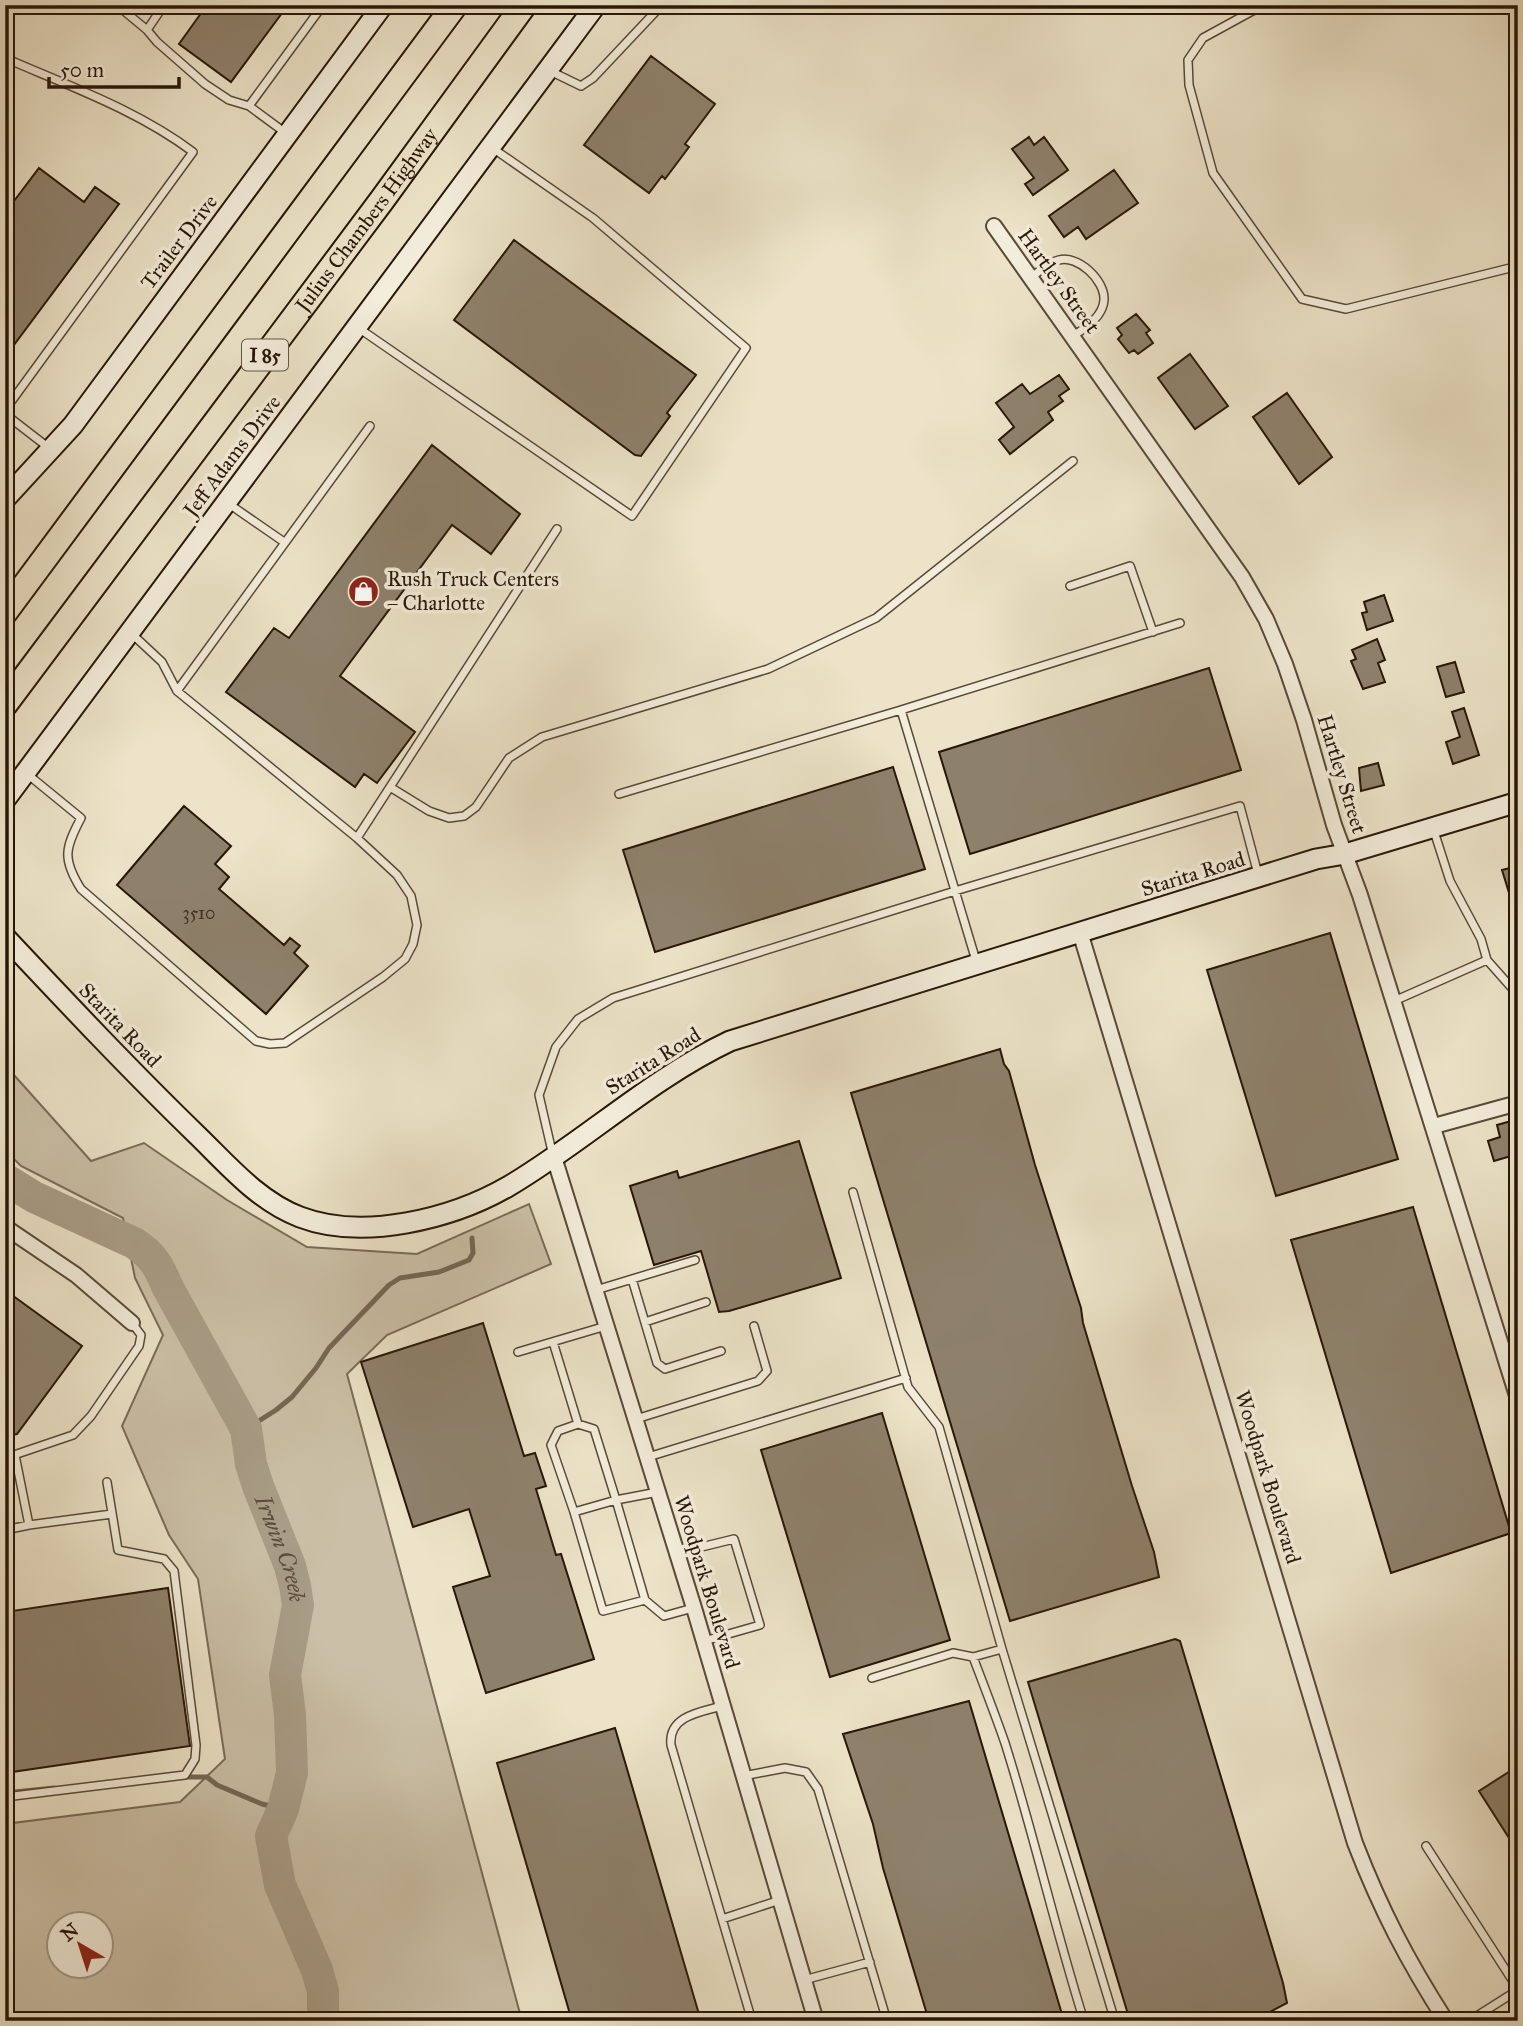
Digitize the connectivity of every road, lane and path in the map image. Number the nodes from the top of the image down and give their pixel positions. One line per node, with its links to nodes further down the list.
1 (117, 5): 10 (lane)
2 (164, 5): 10 (lane)
3 (323, 5): 13 (lane)
4 (383, 5): 14 (street, Trailer Drive)
5 (455, 5): 30 (highway, I 85)
6 (524, 5): 35 (highway, Julius Chambers Highway / I 85)
7 (596, 5): 12 (street, Jeff Adams Drive)
8 (659, 5): 12 (lane)
9 (1275, 5): 17 (lane)
10 (147, 30): 13 (lane)
11 (5, 58): 21 (lane)
12 (548, 70): 15 (street, Jeff Adams Drive)
13 (249, 106): 14 (lane)
14 (288, 134): 23 (street, Trailer Drive)
15 (491, 147): 19 (street, Jeff Adams Drive); 19 (lane)
16 (994, 226): 18 (street, Hartley Street)
17 (1518, 266)
18 (1031, 278): 20 (street, Hartley Street); 20 (lane)
19 (356, 327): 26 (street, Jeff Adams Drive)
20 (1073, 337): 44 (street, Hartley Street)
21 (5, 412): 23 (lane)
22 (370, 426): 28 (lane)
23 (52, 450): 25 (street, Trailer Drive)
24 (1073, 461): 38 (lane)
25 (5, 499)
26 (226, 501): 28 (lane); 32 (street, Jeff Adams Drive)
27 (557, 528): 38 (lane)
28 (284, 542): 34 (lane)
29 (1070, 586): 33 (lane)
30 (5, 612)
31 (1180, 623): 33 (lane)
32 (129, 632): 34 (lane); 37 (street, Jeff Adams Drive)
33 (1153, 632): 36 (lane)
34 (177, 691): 43 (lane)
35 (5, 704)
36 (901, 710): 39 (lane); 46 (lane)
37 (25, 773): 40 (street, Jeff Adams Drive); 43 (lane)
38 (390, 787): 43 (lane)
39 (619, 794)
40 (5, 800)
41 (1518, 802): 42 (street, Starita Road)
42 (1433, 828): 44 (street, Starita Road); 49 (lane)
43 (357, 838)
44 (1345, 854): 45 (street, Starita Road); 52 (street, Hartley Street)
45 (1259, 877): 46 (lane); 47 (street, Starita Road)
46 (955, 891): 50 (lane); 55 (lane)
47 (1080, 932): 50 (street, Starita Road); 103 (street, Woodpark Boulevard)
48 (5, 937): 55 (street, Starita Road)
49 (1487, 960): 51 (lane); 52 (lane)
50 (977, 964): 55 (street, Starita Road)
51 (1518, 995)
52 (1394, 1001): 54 (street, Hartley Street)
53 (1518, 1103): 54 (street)
54 (1434, 1126): 70 (street, Hartley Street)
55 (554, 1157): 60 (street, Woodpark Boulevard)
56 (853, 1192): 69 (lane)
57 (5, 1227): 63 (street)
58 (695, 1260): 59 (lane)
59 (632, 1279): 60 (lane); 62 (lane)
60 (595, 1291): 64 (street, Woodpark Boulevard)
61 (706, 1302): 62 (lane)
62 (645, 1322): 67 (lane)
63 (132, 1323): 73 (lane)
64 (606, 1326): 66 (lane); 71 (street, Woodpark Boulevard)
65 (754, 1326): 71 (lane)
66 (553, 1342): 68 (lane); 72 (lane)
67 (721, 1351)
68 (518, 1352)
69 (906, 1378): 74 (lane); 86 (lane)
70 (1518, 1399)
71 (635, 1420): 74 (street, Woodpark Boulevard)
72 (578, 1424): 77 (lane); 78 (lane)
73 (9, 1456): 80 (lane)
74 (647, 1458): 76 (street, Woodpark Boulevard)
75 (107, 1482): 79 (lane)
76 (658, 1492): 77 (lane); 82 (street, Woodpark Boulevard)
77 (616, 1500): 78 (lane); 83 (lane)
78 (574, 1512): 83 (lane)
79 (112, 1514): 80 (lane); 91 (lane)
80 (29, 1525): 81 (lane)
81 (5, 1530)
82 (677, 1553): 84 (street, Woodpark Boulevard); 85 (lane)
83 (645, 1600): 84 (lane)
84 (694, 1608): 85 (street, Woodpark Boulevard)
85 (704, 1641): 89 (street, Woodpark Boulevard)
86 (1002, 1649): 87 (lane); 102 (lane)
87 (973, 1657): 88 (lane); 101 (lane)
88 (872, 1678)
89 (722, 1706): 90 (street, Woodpark Boulevard); 94 (lane)
90 (743, 1776): 93 (street, Woodpark Boulevard); 95 (lane)
91 (5, 1797)
92 (1426, 1846): 97 (lane)
93 (780, 1900): 94 (lane); 96 (street, Woodpark Boulevard)
94 (722, 1919): 98 (lane)
95 (870, 1962): 96 (lane); 100 (lane)
96 (804, 1980): 99 (street, Woodpark Boulevard)
97 (1518, 1990): 104 (lane)
98 (752, 2021)
99 (816, 2021)
100 (887, 2021)
101 (1084, 2021)
102 (1115, 2021)
103 (1446, 2021)
104 (1469, 2021)

